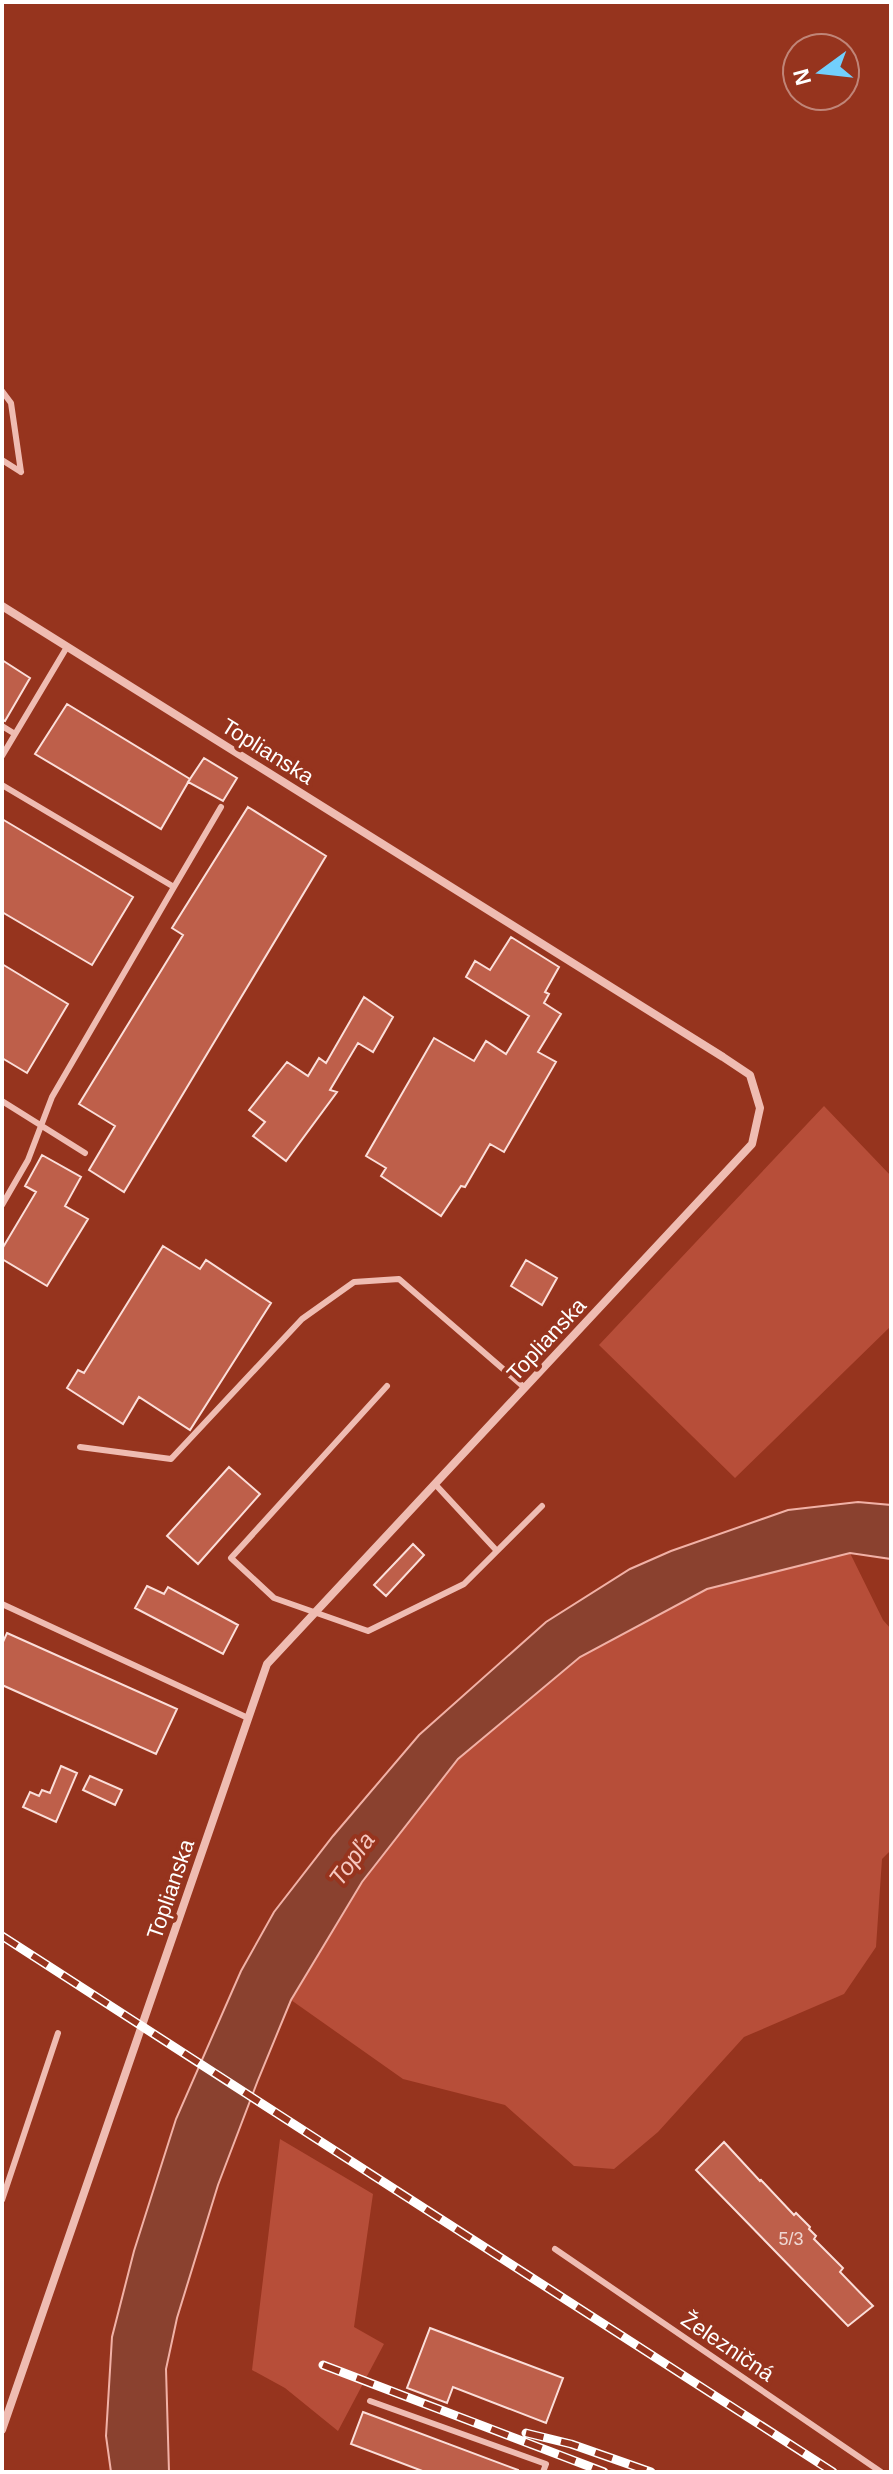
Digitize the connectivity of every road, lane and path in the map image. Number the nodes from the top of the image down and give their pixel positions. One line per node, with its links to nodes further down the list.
1 (2, 391): 2 (lane)
2 (2, 460)
3 (2, 606): 4 (street, Toplianska)
4 (67, 647): 6 (lane); 16 (street, Toplianska)
5 (2, 726): 6 (lane)
6 (15, 734): 7 (lane)
7 (2, 756)
8 (2, 785): 10 (lane)
9 (221, 807): 10 (lane)
10 (174, 887): 12 (lane)
11 (2, 1101): 12 (lane)
12 (41, 1126): 13 (lane); 14 (lane)
13 (85, 1153)
14 (2, 1205)
15 (387, 1386): 22 (lane)
16 (525, 1388): 17 (lane); 18 (street, Toplianska)
17 (80, 1447)
18 (435, 1484): 20 (lane); 22 (street, Toplianska)
19 (542, 1506): 20 (lane)
20 (497, 1551): 22 (lane)
21 (2, 1604): 23 (lane)
22 (315, 1612): 23 (street, Toplianska)
23 (248, 1718): 28 (street, Toplianska)
24 (58, 2033): 25 (lane)
25 (2, 2200)
26 (555, 2249): 30 (lane, Železničná)
27 (370, 2401): 29 (lane)
28 (2, 2430)
29 (543, 2472)
30 (881, 2472)

